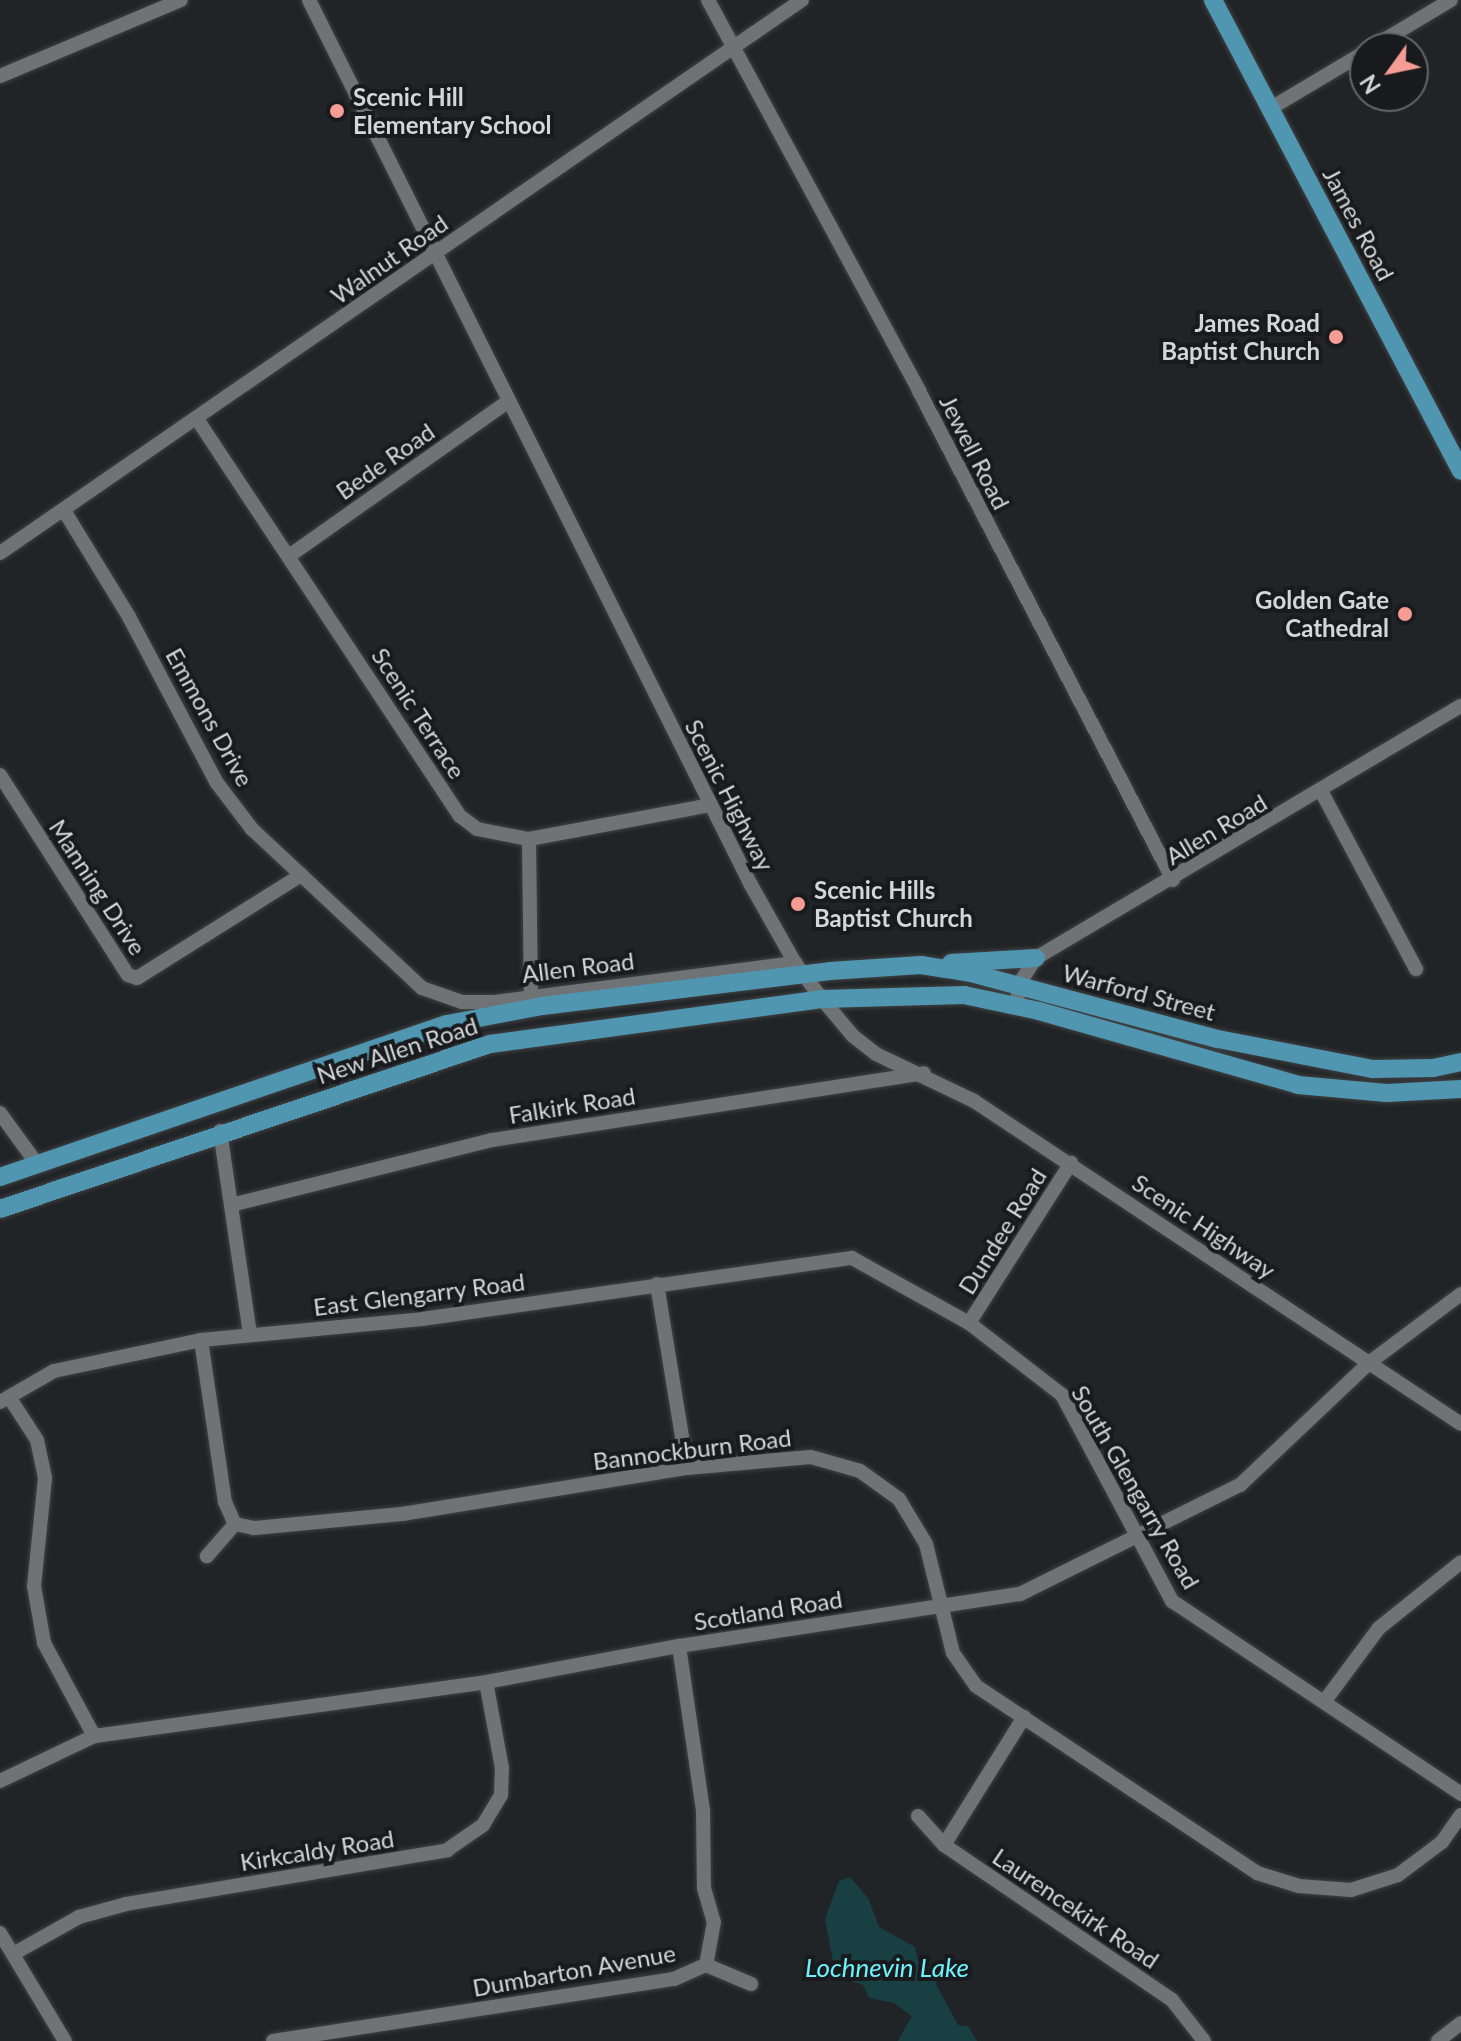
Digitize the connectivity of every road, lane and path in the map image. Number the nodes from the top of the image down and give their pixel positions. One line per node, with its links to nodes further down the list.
1 (181, 0): 10 (street)
2 (309, 0): 12 (street, Scenic Highway)
3 (708, 0): 8 (street, Jewell Road)
4 (802, 0): 8 (street, Walnut Road)
5 (1213, 0): 11 (main road, James Road)
6 (1451, 0): 7 (street)
7 (1398, 32)
8 (734, 45): 12 (street, Walnut Road); 25 (street, Jewell Road)
9 (1349, 62): 11 (street)
10 (0, 76)
11 (1271, 108): 15 (main road, James Road)
12 (434, 255): 13 (street, Scenic Highway); 14 (street, Walnut Road)
13 (507, 402): 18 (street, Bede Road); 22 (street, Scenic Highway)
14 (197, 419): 16 (street, Walnut Road); 18 (street, Scenic Terrace)
15 (1461, 471)
16 (65, 512): 17 (street, Walnut Road); 24 (street, Emmons Drive)
17 (0, 553)
18 (289, 556): 23 (street, Scenic Terrace)
19 (1461, 706): 21 (street, Allen Road)
20 (0, 775): 24 (street, Manning Drive)
21 (1321, 791): 25 (street, Allen Road); 29 (street)
22 (711, 805): 23 (street, Scenic Terrace); 28 (street, Scenic Highway)
23 (529, 839): 31 (street)
24 (301, 875): 33 (street, Emmons Drive)
25 (1173, 880): 26 (street, Allen Road)
26 (1036, 958): 27 (main road); 30 (street, Allen Road)
27 (921, 965): 28 (main road, Warford Street); 30 (main road, Warford Street)
28 (799, 969): 31 (street, Allen Road); 32 (street, Scenic Highway); 41 (main road, New Allen Road)
29 (1416, 969)
30 (1019, 984): 34 (street, Allen Road); 35 (main road, Warford Street)
31 (531, 993): 33 (street, Allen Road)
32 (822, 999): 34 (main road, Warford Street); 36 (street, Scenic Highway); 39 (main road, New Allen Road)
33 (462, 1002)
34 (1017, 1005): 37 (main road, Warford Street)
35 (1461, 1062)
36 (924, 1073): 40 (street, Scenic Highway); 43 (street, Falkirk Road)
37 (1461, 1089)
38 (0, 1113): 41 (street)
39 (220, 1131): 43 (street); 44 (main road, New Allen Road)
40 (1071, 1163): 48 (street, Dundee Road); 51 (street, Scenic Highway)
41 (37, 1164): 42 (main road, New Allen Road)
42 (0, 1177)
43 (231, 1205): 49 (street)
44 (0, 1209)
45 (852, 1258): 46 (street, East Glengarry Road); 48 (street, South Glengarry Road)
46 (657, 1284): 49 (street, East Glengarry Road); 54 (street)
47 (1461, 1294): 51 (street, Scotland Road)
48 (969, 1323): 56 (street, South Glengarry Road)
49 (250, 1334): 50 (street, East Glengarry Road)
50 (201, 1340): 52 (street, East Glengarry Road); 55 (street)
51 (1369, 1363): 53 (street, Scenic Highway); 56 (street, Scotland Road)
52 (4, 1400): 64 (street)
53 (1461, 1424)
54 (687, 1468): 55 (street, Bannockburn Road); 59 (street, Bannockburn Road)
55 (235, 1524): 57 (street)
56 (1141, 1537): 59 (street, Scotland Road); 62 (street, South Glengarry Road)
57 (207, 1556)
58 (1461, 1562): 62 (street)
59 (943, 1605): 60 (street, Scotland Road); 63 (street, Bannockburn Road)
60 (679, 1646): 61 (street, Scotland Road); 72 (street, Dumbarton Avenue)
61 (486, 1682): 64 (street, Scotland Road); 71 (street, Kirkcaldy Road)
62 (1324, 1702): 66 (street, South Glengarry Road)
63 (1024, 1717): 67 (street, Bannockburn Road); 69 (street)
64 (94, 1736): 65 (street, Scotland Road)
65 (0, 1781)
66 (1461, 1794)
67 (1461, 1815)
68 (918, 1816): 69 (street, Laurencekirk Road)
69 (944, 1845): 77 (street, Laurencekirk Road)
70 (0, 1933): 71 (street)
71 (13, 1954): 75 (street)
72 (706, 1965): 73 (street); 76 (street, Dumbarton Avenue)
73 (751, 1984)
74 (1461, 2023): 78 (street)
75 (65, 2041)
76 (273, 2041)
77 (1204, 2041)
78 (1438, 2041)

